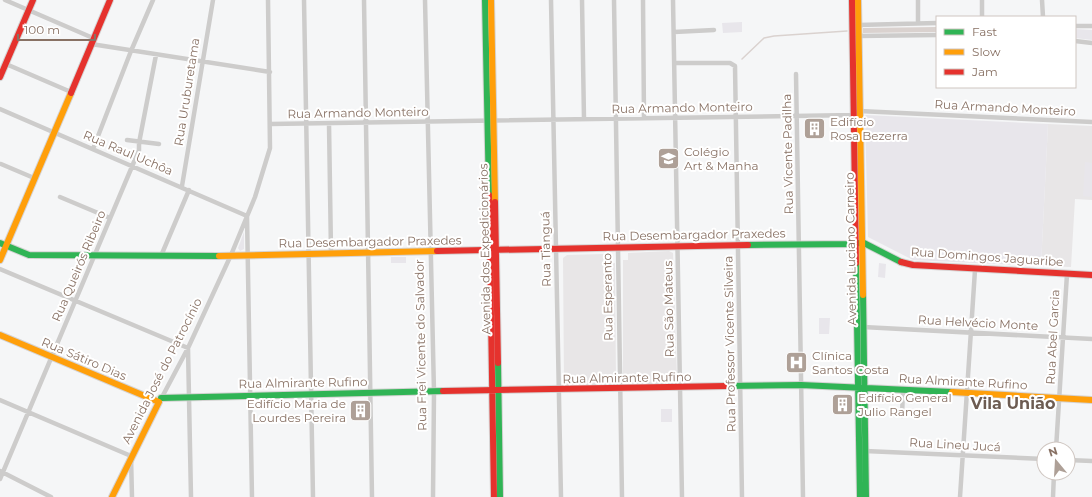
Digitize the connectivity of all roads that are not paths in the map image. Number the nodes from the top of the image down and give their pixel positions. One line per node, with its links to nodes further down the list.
1 (5, 0): 23 (street)
2 (33, 0): 23 (street)
3 (110, 0): 34 (street)
4 (153, 0): 37 (street)
5 (213, 0): 39 (street, Rua Uruburetama)
6 (268, 0): 7 (street); 42 (street, Avenida José do Patrocínio)
7 (272, 0)
8 (304, 0): 61 (street)
9 (364, 0): 59 (street)
10 (425, 0): 57 (street, Rua Frei Vicente do Salvador)
11 (485, 0): 56 (street, Avenida dos Expedicionários)
12 (491, 0): 56 (street, Avenida dos Expedicionários)
13 (551, 0): 55 (street, Rua Tianguá)
14 (582, 0): 53 (street)
15 (614, 0): 54 (street, Rua Esperanto)
16 (643, 0): 52 (street)
17 (673, 0): 32 (street, Rua São Mateus)
18 (852, 0): 31 (street, Avenida Luciano Carneiro)
19 (858, 0): 31 (street, Avenida Luciano Carneiro)
20 (918, 0): 26 (street)
21 (982, 0): 24 (street)
22 (1042, 0): 25 (street)
23 (29, 11): 34 (street); 40 (street)
24 (982, 16)
25 (1042, 16)
26 (918, 23): 27 (street); 31 (street)
27 (936, 23)
28 (1076, 26): 29 (street)
29 (1092, 26)
30 (714, 30): 32 (street)
31 (856, 30): 33 (street); 47 (street, Avenida Luciano Carneiro); 48 (street, Avenida Luciano Carneiro)
32 (674, 32): 41 (street, Rua São Mateus)
33 (936, 35)
34 (92, 41): 37 (street); 45 (street)
35 (1076, 41): 36 (street)
36 (1092, 42)
37 (131, 51): 38 (street); 67 (street)
38 (156, 55): 39 (street); 65 (street, Rua Queirós Ribeiro)
39 (203, 63): 42 (street); 71 (street, Rua Uruburetama)
40 (6, 64): 44 (street); 45 (street)
41 (675, 64): 49 (street, Rua Professor Vicente Silveira); 51 (street, Rua São Mateus)
42 (270, 72): 60 (street, Avenida José do Patrocínio)
43 (796, 74): 50 (street, Rua Vicente Padilha)
44 (0, 77)
45 (71, 92): 63 (street)
46 (0, 109): 63 (street, Rua Raul Uchôa)
47 (859, 111): 48 (street); 58 (street, Rua Armando Monteiro); 76 (street, Avenida Luciano Carneiro)
48 (854, 115): 50 (street, Rua Armando Monteiro); 79 (street, Avenida Luciano Carneiro)
49 (736, 116): 50 (street, Rua Armando Monteiro); 51 (street, Rua Armando Monteiro); 81 (street, Rua Professor Vicente Silveira)
50 (797, 116): 78 (street, Rua Vicente Padilha)
51 (676, 117): 52 (street, Rua Armando Monteiro); 80 (street, Rua São Mateus)
52 (644, 118): 54 (street, Rua Armando Monteiro)
53 (584, 119): 54 (street, Rua Armando Monteiro); 55 (street, Rua Armando Monteiro)
54 (615, 119): 82 (street, Rua Esperanto)
55 (554, 120): 56 (street, Rua Armando Monteiro); 83 (street, Rua Tianguá)
56 (490, 121): 57 (street, Rua Armando Monteiro); 84 (street, Avenida dos Expedicionários)
57 (427, 122): 59 (street, Rua Armando Monteiro); 87 (street, Rua Frei Vicente do Salvador)
58 (1092, 122)
59 (366, 123): 62 (street, Rua Armando Monteiro); 86 (street)
60 (270, 124): 61 (street, Rua Armando Monteiro); 74 (street, Avenida José do Patrocínio)
61 (305, 124): 62 (street, Rua Armando Monteiro); 88 (street)
62 (329, 124): 85 (street)
63 (54, 133): 67 (street, Rua Raul Uchôa); 70 (street)
64 (127, 140): 65 (street)
65 (139, 143): 66 (street); 69 (street, Rua Queirós Ribeiro)
66 (159, 144)
67 (93, 149): 69 (street, Rua Raul Uchôa)
68 (1, 164): 70 (street)
69 (133, 166): 71 (street, Rua Raul Uchôa); 75 (street, Rua Queirós Ribeiro)
70 (34, 178): 77 (street)
71 (182, 186): 72 (street, Rua Raul Uchôa)
72 (189, 190): 74 (street, Rua Raul Uchôa); 91 (street)
73 (60, 198): 75 (street)
74 (247, 216): 89 (street, Avenida José do Patrocínio); 92 (street)
75 (110, 218): 90 (street, Rua Queirós Ribeiro)
76 (862, 242): 79 (street, Rua Desembargador Praxedes); 95 (street, Rua Domingos Jaguaribe); 98 (street, Avenida Luciano Carneiro)
77 (3, 244): 90 (street, Rua Desembargador Praxedes); 93 (street)
78 (799, 244): 79 (street, Rua Desembargador Praxedes); 81 (street, Rua Desembargador Praxedes); 107 (street, Rua Vicente Padilha)
79 (856, 244): 98 (street, Avenida Luciano Carneiro)
80 (677, 246): 81 (street, Rua Desembargador Praxedes); 82 (street, Rua Desembargador Praxedes); 110 (street, Rua São Mateus)
81 (738, 246): 108 (street, Rua Professor Vicente Silveira)
82 (617, 247): 83 (street, Rua Desembargador Praxedes); 111 (street, Rua Esperanto)
83 (557, 248): 84 (street, Rua Desembargador Praxedes); 113 (street, Rua Tianguá)
84 (493, 250): 87 (street, Rua Desembargador Praxedes); 114 (street, Avenida dos Expedicionários)
85 (331, 252): 86 (street, Rua Desembargador Praxedes); 88 (street, Rua Desembargador Praxedes)
86 (370, 252): 87 (street, Rua Desembargador Praxedes); 117 (street)
87 (430, 252): 115 (street, Rua Frei Vicente do Salvador)
88 (309, 253): 92 (street, Rua Desembargador Praxedes); 116 (street)
89 (231, 255): 91 (street, Rua Desembargador Praxedes); 92 (street, Rua Desembargador Praxedes); 105 (street, Avenida José do Patrocínio)
90 (95, 256): 91 (street, Rua Desembargador Praxedes); 99 (street, Rua Queirós Ribeiro)
91 (161, 256)
92 (248, 256): 119 (street)
93 (0, 260)
94 (0, 270): 99 (street)
95 (975, 270): 96 (street, Rua Domingos Jaguaribe); 101 (street)
96 (1066, 274): 97 (street, Rua Domingos Jaguaribe); 103 (street, Rua Abel Garcia)
97 (1092, 275)
98 (859, 293): 100 (street, Avenida Luciano Carneiro); 109 (street, Avenida Luciano Carneiro)
99 (76, 300): 105 (street); 106 (street, Rua Queirós Ribeiro)
100 (863, 327): 101 (street, Rua Helvécio Monte); 109 (street, Avenida Luciano Carneiro)
101 (970, 333): 103 (street, Rua Helvécio Monte); 118 (street)
102 (0, 335): 106 (street, Rua Sátiro Dias)
103 (1064, 338): 104 (street, Rua Helvécio Monte); 121 (street, Rua Abel Garcia)
104 (1092, 339)
105 (188, 348): 120 (street); 123 (street, Avenida José do Patrocínio)
106 (52, 357): 123 (street, Rua Sátiro Dias); 125 (street, Rua Queirós Ribeiro)
107 (801, 385): 108 (street, Rua Almirante Rufino); 109 (street, Rua Almirante Rufino); 151 (street, Rua Vicente Padilha)
108 (741, 386): 110 (street, Rua Almirante Rufino); 150 (street, Rua Professor Vicente Silveira)
109 (861, 387): 112 (street, Rua Almirante Rufino); 128 (street, Avenida Luciano Carneiro); 152 (street, Avenida Luciano Carneiro)
110 (680, 388): 111 (street, Rua Almirante Rufino); 149 (street, Rua São Mateus)
111 (620, 389): 113 (street, Rua Almirante Rufino); 148 (street, Rua Esperanto)
112 (903, 389): 118 (street, Rua Almirante Rufino); 126 (street)
113 (558, 390): 114 (street, Rua Almirante Rufino); 147 (street, Rua Tianguá)
114 (495, 391): 115 (street, Rua Almirante Rufino); 145 (street, Avenida dos Expedicionários); 146 (street, Avenida dos Expedicionários)
115 (434, 392): 117 (street, Rua Almirante Rufino); 144 (street, Rua Frei Vicente do Salvador)
116 (311, 393): 117 (street, Rua Almirante Rufino); 119 (street, Rua Almirante Rufino); 142 (street)
117 (371, 393): 143 (street)
118 (966, 393): 121 (street, Rua Almirante Rufino); 130 (street)
119 (250, 395): 120 (street, Rua Almirante Rufino); 141 (street)
120 (190, 396): 123 (street, Rua Almirante Rufino); 140 (street)
121 (1060, 398): 124 (street, Rua Almirante Rufino); 127 (street, Rua Abel Garcia)
122 (0, 400): 125 (street)
123 (160, 400): 129 (street, Avenida José do Patrocínio)
124 (1092, 400)
125 (28, 412): 129 (street); 134 (street, Rua Queirós Ribeiro)
126 (902, 416)
127 (1057, 441)
128 (865, 451): 130 (street, Rua Lineu Jucá); 153 (street, Avenida Luciano Carneiro)
129 (132, 456): 138 (street, Avenida José do Patrocínio); 139 (street)
130 (962, 456): 131 (street, Rua Lineu Jucá); 154 (street)
131 (1036, 459)
132 (1076, 460): 133 (street)
133 (1092, 461)
134 (2, 471): 135 (street, Rua Queirós Ribeiro); 137 (street)
135 (0, 479)
136 (1054, 481): 155 (street)
137 (51, 497)
138 (112, 497)
139 (132, 497)
140 (191, 497)
141 (252, 497)
142 (313, 497)
143 (372, 497)
144 (433, 497)
145 (494, 497)
146 (500, 497)
147 (561, 497)
148 (622, 497)
149 (682, 497)
150 (742, 497)
151 (803, 497)
152 (860, 497)
153 (866, 497)
154 (960, 497)
155 (1053, 497)

